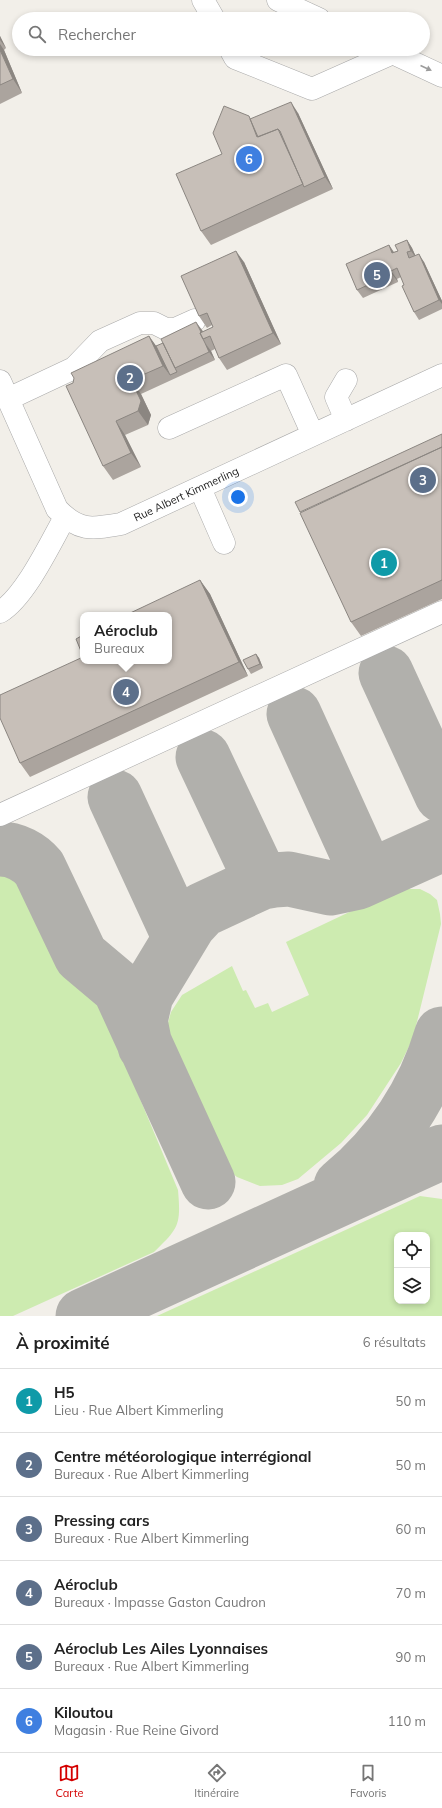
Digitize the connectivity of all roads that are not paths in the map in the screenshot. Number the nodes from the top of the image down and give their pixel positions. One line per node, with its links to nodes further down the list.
1 (203, 0): 3 (street)
2 (278, 0): 4 (street)
3 (210, 12)
4 (304, 12)
5 (234, 56): 6 (street)
6 (378, 56)
7 (399, 56): 8 (street, one-way to 8)
8 (442, 76)
9 (195, 320): 12 (street)
10 (442, 375): 13 (street, Rue Albert Kimmerling)
11 (346, 380): 13 (street)
12 (4, 390): 17 (street, Rue Albert Kimmerling)
13 (346, 420): 15 (street, Rue Albert Kimmerling)
14 (169, 428): 15 (street)
15 (313, 435): 16 (street, Rue Albert Kimmerling)
16 (200, 488): 17 (street, Rue Albert Kimmerling); 18 (street)
17 (65, 517): 19 (street)
18 (224, 543)
19 (0, 612)
20 (442, 612): 21 (street)
21 (0, 815)

